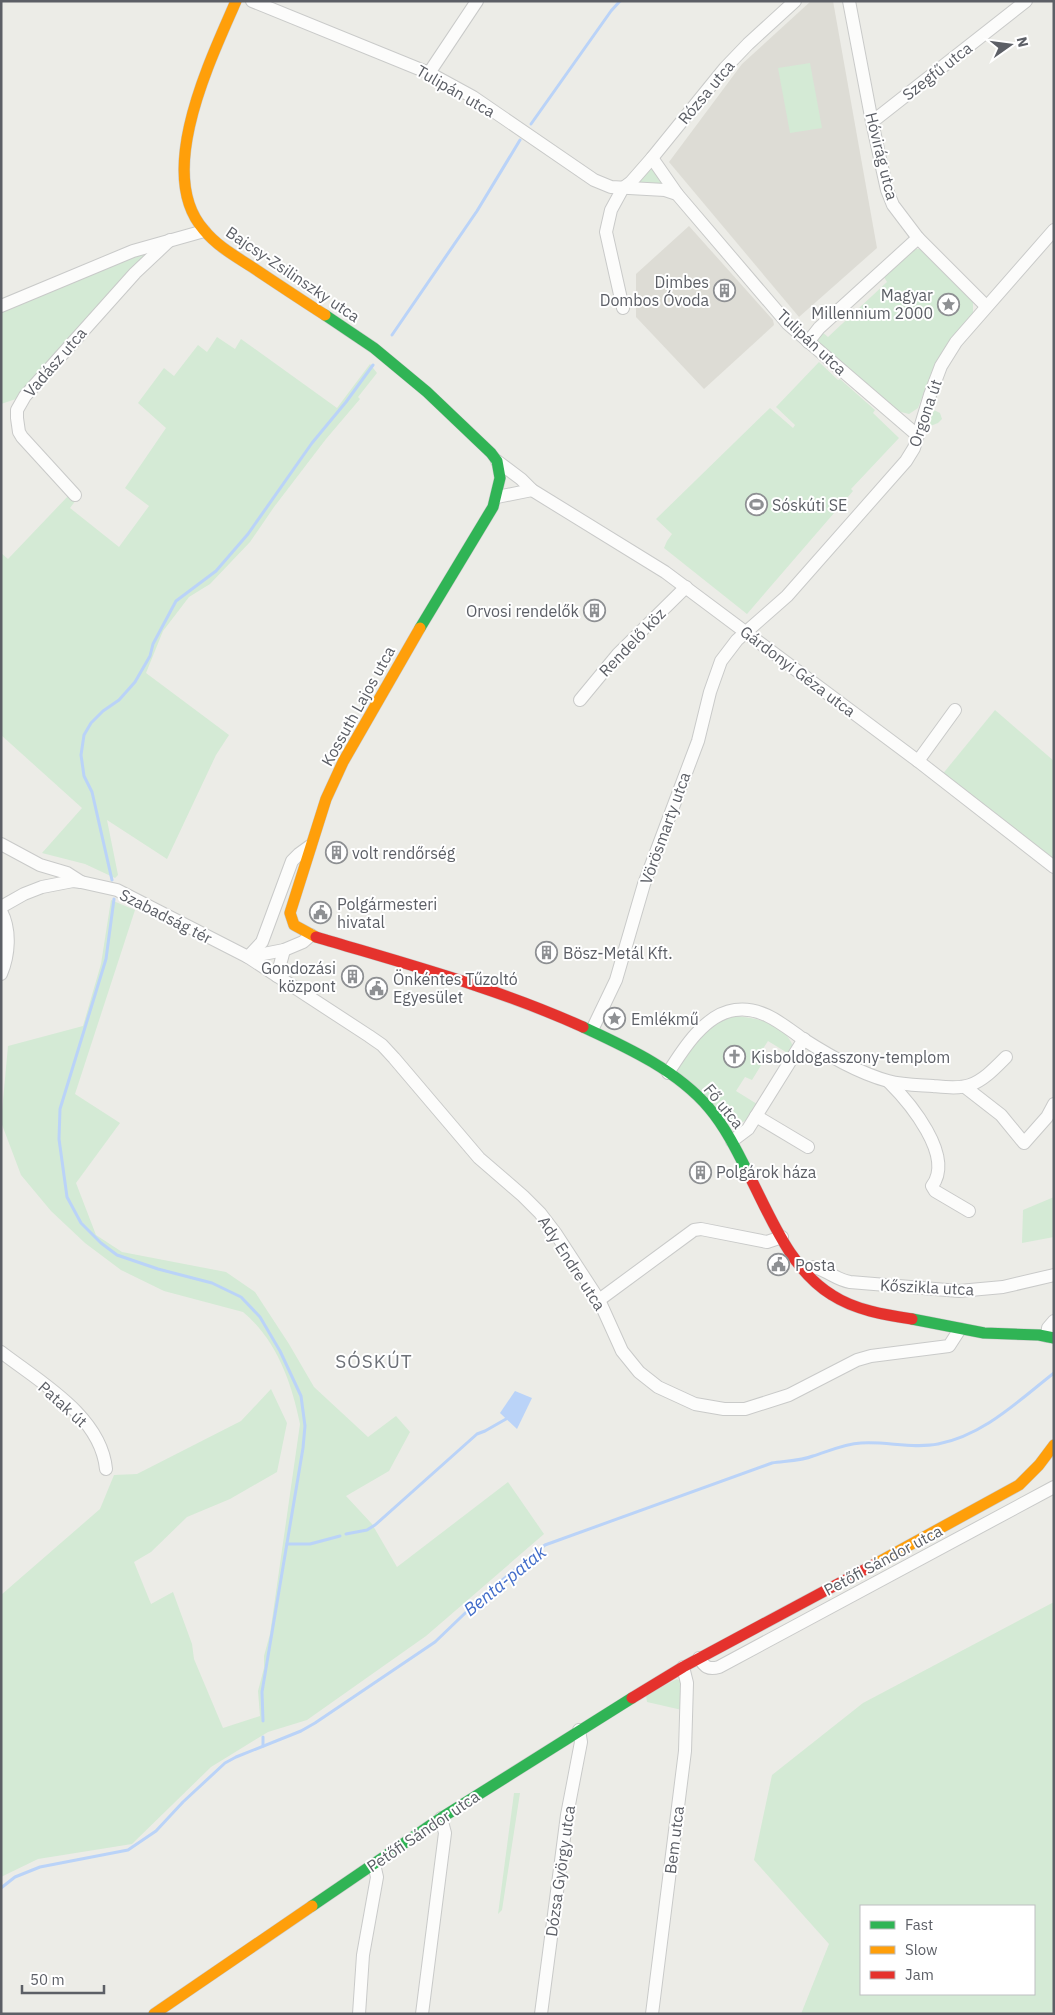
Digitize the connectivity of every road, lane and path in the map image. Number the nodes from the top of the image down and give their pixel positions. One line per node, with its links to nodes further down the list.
1 (236, 1): 13 (street, Bajcsy-Zsilinszky utca)
2 (252, 1): 7 (street, Tulipán utca)
3 (477, 1): 7 (street)
4 (795, 1): 9 (street, Rózsa utca)
5 (849, 1): 8 (street, Hóvirág utca)
6 (1026, 1): 8 (street, Szegfű utca)
7 (429, 73): 10 (street, Tulipán utca)
8 (872, 122): 14 (street, Hóvirág utca)
9 (652, 158): 10 (street, Rózsa utca); 11 (street, Tulipán utca)
10 (622, 188): 11 (street, Tulipán utca); 18 (street)
11 (677, 194): 19 (street, Tulipán utca)
12 (1054, 230): 17 (street, Orgona út)
13 (204, 231): 15 (street, Vadász utca); 21 (street, Bajcsy-Zsilinszky utca)
14 (918, 238): 17 (street, Hóvirág utca); 19 (street)
15 (170, 240): 16 (street, Vadász utca); 23 (street, Vadász utca)
16 (1, 306)
17 (986, 306): 20 (street, Orgona út)
18 (623, 308)
19 (808, 342): 20 (street, Tulipán utca)
20 (917, 435): 26 (street, Orgona út)
21 (496, 461): 22 (street, Gárdonyi Géza utca); 24 (street)
22 (532, 490): 24 (street); 25 (street, Gárdonyi Géza utca)
23 (75, 495)
24 (497, 497): 31 (street, Kossuth Lajos utca)
25 (686, 587): 26 (street, Gárdonyi Géza utca); 27 (street, Rendelő köz)
26 (746, 632): 29 (street, Gárdonyi Géza utca); 43 (street, Vörösmarty utca)
27 (580, 700)
28 (955, 710): 29 (street)
29 (918, 761): 33 (street, Gárdonyi Géza utca)
30 (1, 844): 32 (street)
31 (310, 846): 38 (street, Kossuth Lajos utca); 40 (street)
32 (40, 865): 34 (street); 35 (street)
33 (1054, 867)
34 (81, 882): 35 (street); 40 (street, Szabadság tér)
35 (42, 887): 36 (street)
36 (1, 907)
37 (1, 911): 41 (street)
38 (311, 935): 39 (street); 43 (street, Fő utca)
39 (284, 950): 40 (street); 42 (street)
40 (248, 957): 42 (street, Ady Endre utca)
41 (1, 974)
42 (277, 976): 59 (street, Ady Endre utca)
43 (592, 1030): 46 (street, Fő utca)
44 (804, 1039): 46 (street); 47 (street); 52 (street)
45 (1006, 1057): 49 (street)
46 (668, 1072): 53 (street, Fő utca)
47 (889, 1082): 48 (street); 50 (street)
48 (912, 1085): 49 (street); 50 (street)
49 (964, 1087): 51 (street)
50 (905, 1098): 55 (street)
51 (1054, 1104)
52 (756, 1116): 53 (street); 54 (street)
53 (732, 1141): 56 (street, Fő utca)
54 (808, 1148)
55 (969, 1211)
56 (782, 1238): 57 (street, Fő utca); 59 (street)
57 (803, 1268): 58 (street, Kőszikla utca); 61 (street, Fő utca)
58 (1054, 1275)
59 (600, 1300): 61 (street, Ady Endre utca)
60 (1054, 1320): 62 (street)
61 (960, 1329): 62 (street, Fő utca)
62 (1051, 1337)
63 (1, 1352): 65 (street, Patak út)
64 (1054, 1445): 67 (street, Petőfi Sándor utca)
65 (106, 1469)
66 (1054, 1487): 67 (street, Petőfi Sándor utca)
67 (699, 1658): 68 (street, Petőfi Sándor utca)
68 (683, 1667): 69 (street, Petőfi Sándor utca); 76 (street, Bem utca)
69 (579, 1730): 70 (street, Petőfi Sándor utca); 75 (street, Dózsa György utca)
70 (441, 1818): 71 (street, Petőfi Sándor utca); 74 (street)
71 (374, 1864): 72 (street, Petőfi Sándor utca); 73 (street)
72 (154, 2014)
73 (359, 2014)
74 (422, 2014)
75 (541, 2014)
76 (652, 2014)

